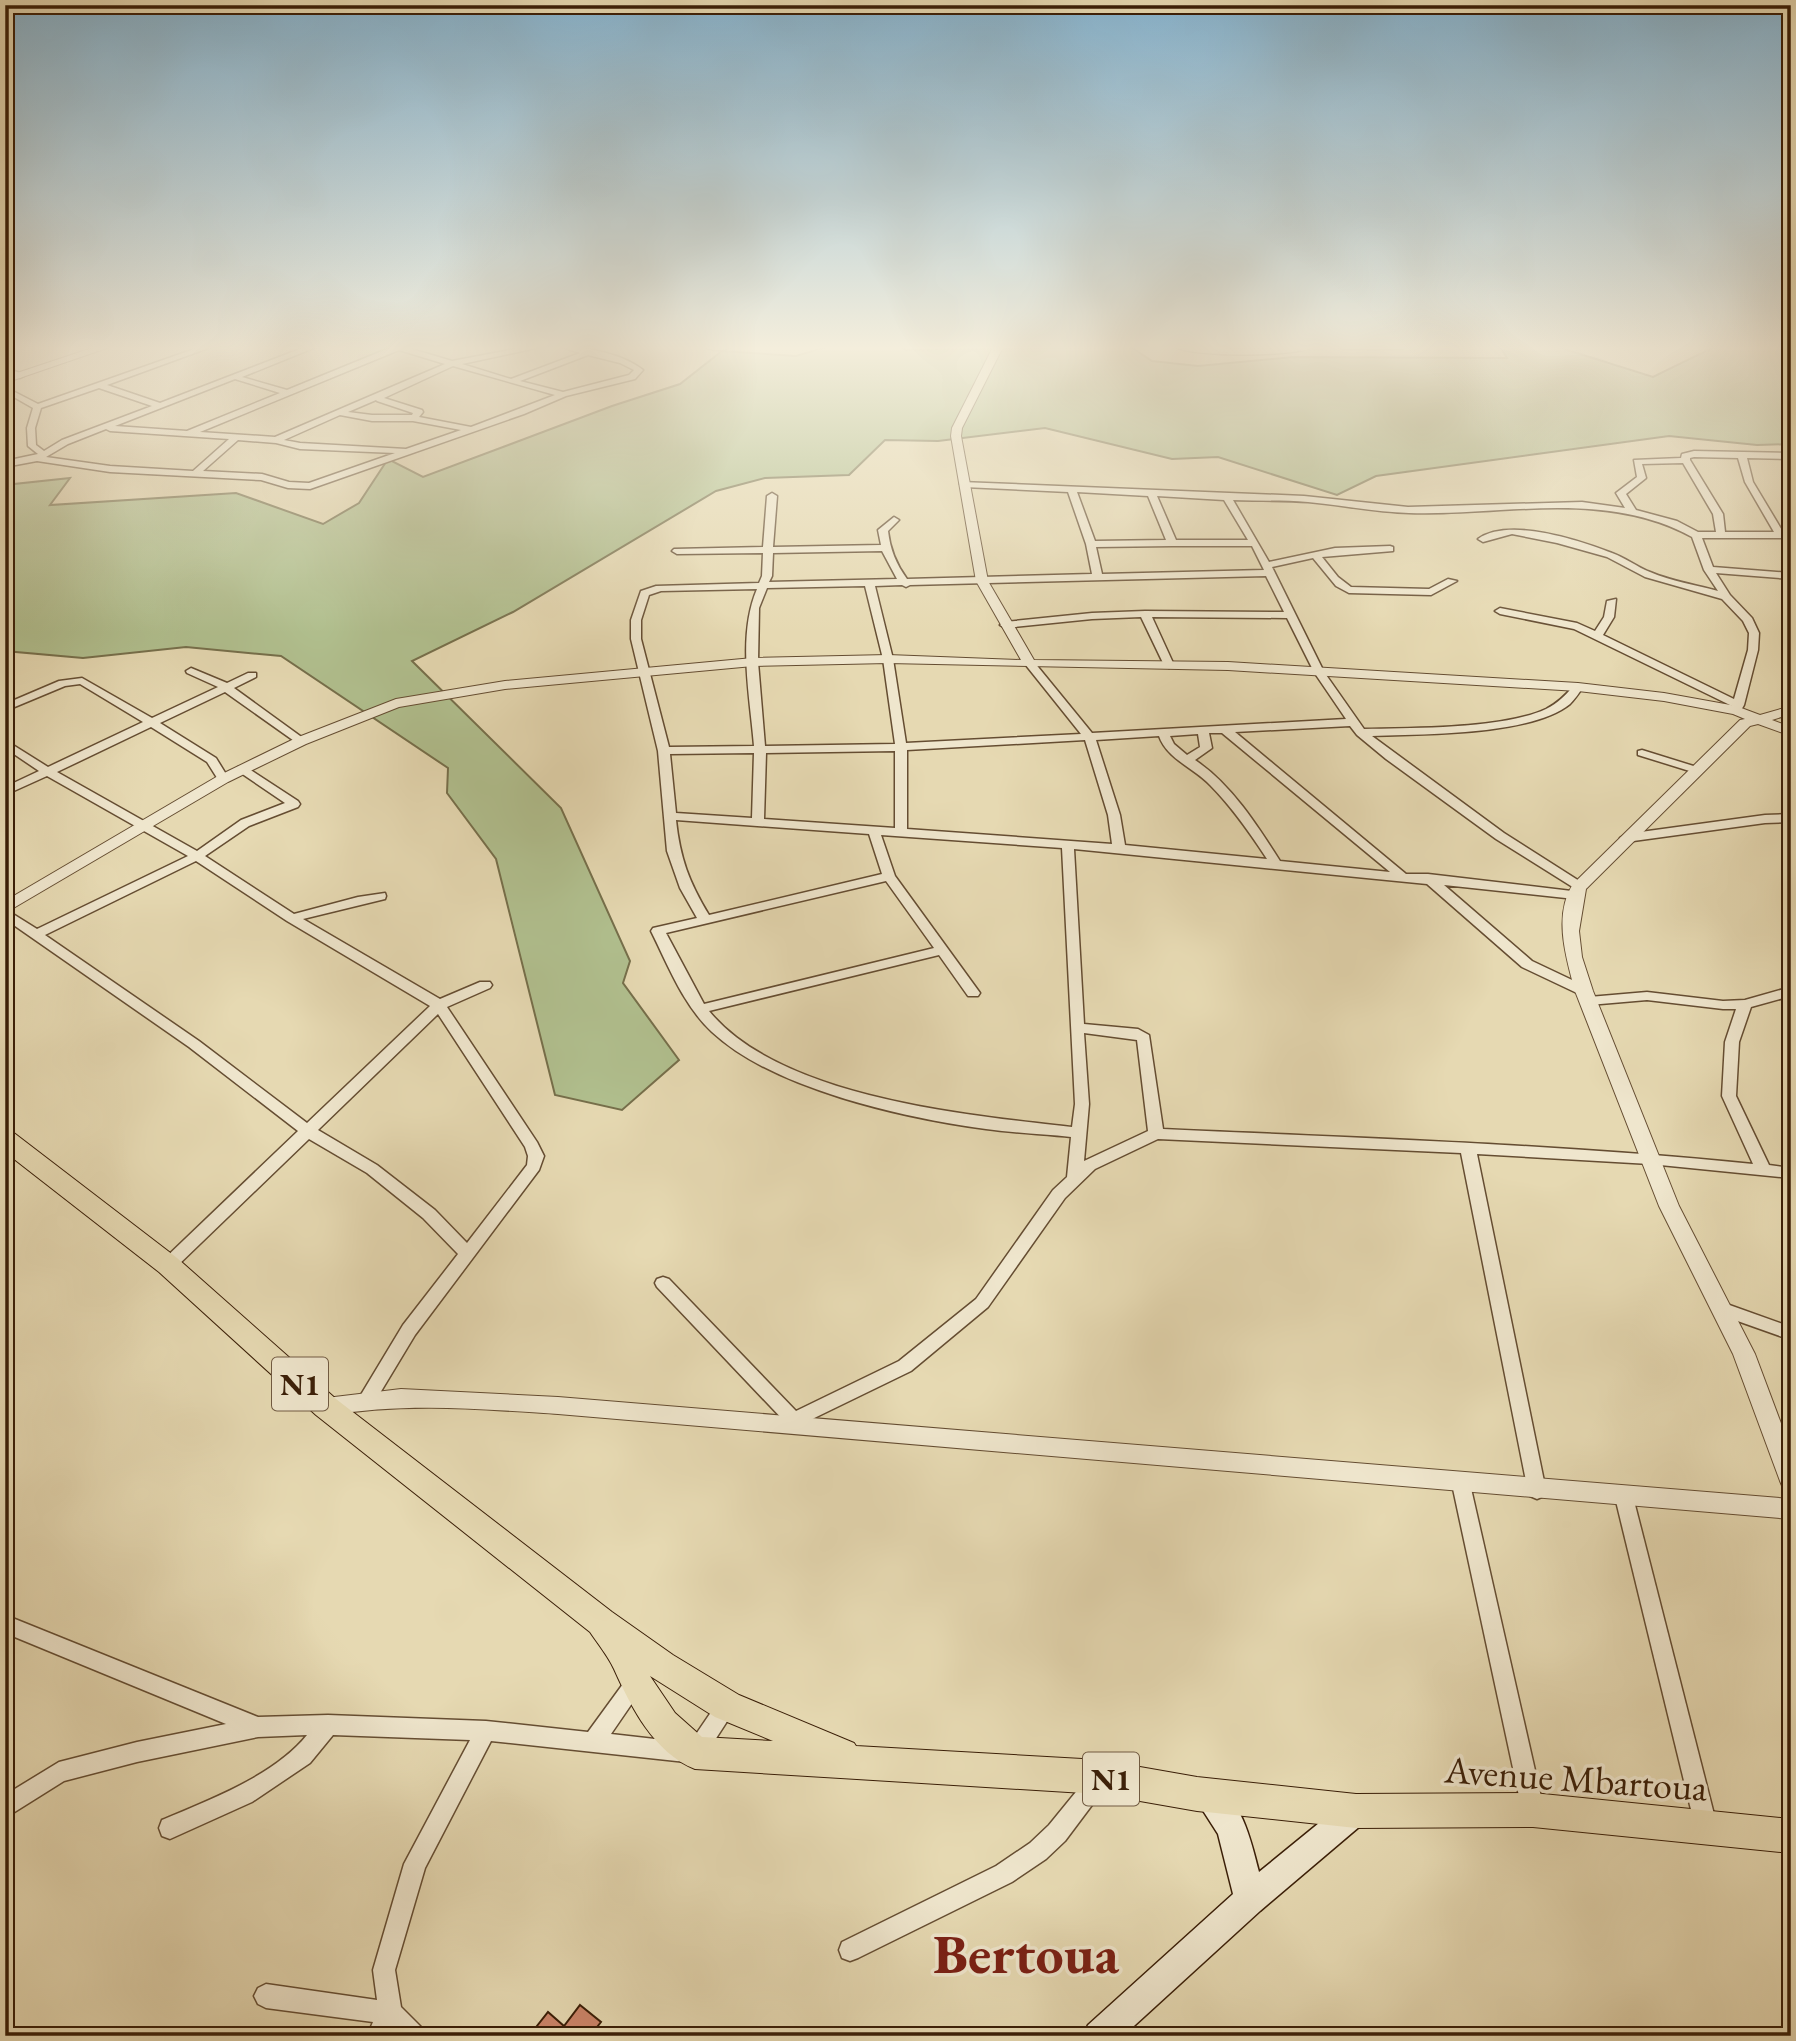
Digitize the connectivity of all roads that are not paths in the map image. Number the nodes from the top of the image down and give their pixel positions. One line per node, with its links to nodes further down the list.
1 (32, 442): 8 (street)
2 (65, 442): 8 (street)
3 (230, 442): 13 (street)
4 (285, 442): 7 (street)
5 (432, 442): 7 (street)
6 (959, 442): 14 (street)
7 (405, 452): 13 (street)
8 (40, 456): 12 (street); 13 (street)
9 (1742, 456): 10 (street); 11 (street); 23 (street)
10 (1791, 456)
11 (1686, 460): 20 (street); 25 (street)
12 (5, 464)
13 (197, 472)
14 (964, 484): 15 (street); 40 (street)
15 (1071, 488): 16 (street); 29 (street)
16 (1152, 494): 18 (street); 28 (street)
17 (772, 496): 32 (street)
18 (1227, 497): 19 (street); 27 (street)
19 (1542, 505): 20 (street); 22 (street)
20 (1632, 512): 24 (street)
21 (894, 520): 30 (street)
22 (1519, 531): 26 (street); 44 (street)
23 (1785, 535): 25 (street)
24 (1696, 536): 25 (street); 36 (street)
25 (1721, 536)
26 (1483, 539)
27 (1255, 542): 28 (street); 35 (street)
28 (1172, 543): 29 (street)
29 (1091, 544): 38 (street)
30 (885, 548): 32 (street); 42 (street)
31 (1390, 549): 34 (street)
32 (769, 550): 33 (street); 41 (street)
33 (677, 551)
34 (1315, 555): 35 (street); 39 (street)
35 (1269, 569): 38 (street); 48 (street)
36 (1709, 570): 37 (street); 44 (street)
37 (1791, 576)
38 (1098, 578): 40 (street)
39 (1452, 581)
40 (982, 582): 42 (street); 49 (street)
41 (763, 584): 43 (street); 52 (street); 56 (street)
42 (906, 584): 43 (street)
43 (870, 585): 51 (street)
44 (1726, 597): 61 (street)
45 (1612, 601): 50 (street)
46 (1500, 611): 50 (street)
47 (1145, 614): 48 (street); 49 (street); 54 (street)
48 (1291, 615): 57 (street)
49 (1005, 625): 53 (street)
50 (1597, 637): 61 (street)
51 (888, 659): 52 (street); 53 (street); 75 (street)
52 (753, 662): 56 (street); 76 (street)
53 (1030, 664): 54 (street); 72 (street)
54 (1169, 665): 57 (street)
55 (191, 671): 60 (street)
56 (644, 671): 73 (street); 77 (street)
57 (1319, 673): 59 (street); 65 (street)
58 (252, 675): 60 (street)
59 (1578, 687): 61 (street); 70 (street)
60 (227, 688): 66 (street); 73 (street)
61 (1737, 707): 64 (street)
62 (5, 708): 66 (street)
63 (1791, 710): 64 (street)
64 (1757, 717): 69 (street); 81 (street)
65 (1353, 722): 67 (street); 70 (street)
66 (153, 723): 82 (street); 83 (street)
67 (1226, 730): 68 (street); 96 (street)
68 (1203, 732): 71 (street); 79 (street)
69 (1791, 732)
70 (1361, 733): 99 (street)
71 (1164, 734): 72 (street); 79 (street)
72 (1090, 738): 75 (street); 93 (street)
73 (301, 741): 80 (street)
74 (5, 743): 82 (street)
75 (901, 747): 76 (street); 90 (street)
76 (760, 749): 77 (street); 87 (street)
77 (664, 751): 85 (street)
78 (1642, 752): 81 (street)
79 (1187, 760): 95 (street)
80 (242, 769): 83 (street); 94 (street)
81 (1696, 770): 91 (street)
82 (48, 772): 84 (street); 88 (street)
83 (223, 779): 88 (street)
84 (5, 792)
85 (670, 816): 87 (street); 103 (street)
86 (1791, 818): 91 (street)
87 (758, 821): 89 (street)
88 (142, 825): 94 (street); 101 (street)
89 (874, 831): 90 (street); 97 (street)
90 (901, 832): 92 (street)
91 (1626, 838): 99 (street)
92 (1068, 844): 93 (street); 113 (street)
93 (1119, 848): 95 (street)
94 (197, 856): 102 (street); 104 (street)
95 (1276, 864): 96 (street)
96 (1401, 875): 98 (street)
97 (889, 876): 103 (street); 105 (street)
98 (1427, 878): 99 (street); 109 (street)
99 (1577, 891): 109 (street)
100 (380, 896): 102 (street)
101 (5, 911): 104 (street)
102 (292, 918): 111 (street)
103 (704, 918): 112 (street)
104 (37, 934): 114 (street)
105 (944, 950): 108 (street); 112 (street)
106 (485, 985): 111 (street)
107 (1791, 991): 110 (street)
108 (973, 993)
109 (1586, 996): 110 (street); 119 (street)
110 (1745, 1004): 120 (street)
111 (439, 1005): 114 (street); 123 (street)
112 (700, 1009): 115 (street)
113 (1077, 1028): 115 (street); 116 (street)
114 (309, 1132): 123 (street); 124 (street)
115 (1079, 1133): 122 (street)
116 (1156, 1134): 118 (street); 122 (street)
117 (5, 1139): 124 (highway, N1)
118 (1468, 1148): 119 (street); 133 (street)
119 (1650, 1159): 120 (street); 126 (street)
120 (1763, 1171): 121 (street)
121 (1791, 1172)
122 (1075, 1179): 130 (street)
123 (466, 1252): 128 (street)
124 (168, 1265): 129 (highway, N1)
125 (663, 1283): 130 (street)
126 (1721, 1308): 127 (street); 131 (street)
127 (1791, 1334)
128 (368, 1398): 129 (street); 130 (street)
129 (326, 1406): 137 (highway, N1)
130 (796, 1423): 132 (street)
131 (1791, 1481)
132 (1461, 1484): 133 (street); 148 (street)
133 (1537, 1491): 134 (street)
134 (1624, 1497): 135 (street); 151 (street)
135 (1791, 1509)
136 (5, 1624): 140 (street)
137 (648, 1674): 138 (highway, N1); 142 (street); 143 (highway, N1)
138 (727, 1706): 143 (street); 144 (highway, N1)
139 (328, 1725): 140 (street); 141 (street); 150 (street)
140 (258, 1727): 147 (street)
141 (486, 1731): 142 (street); 156 (street)
142 (592, 1743): 143 (street)
143 (695, 1753): 144 (highway, N1)
144 (864, 1762): 145 (highway, N1)
145 (1101, 1777): 146 (highway, N1); 154 (street)
146 (1197, 1794): 149 (highway, N1); 153 (main road)
147 (5, 1808)
148 (1533, 1810): 149 (highway, Avenue Mbartoua / N1); 151 (highway, Avenue Mbartoua / N1)
149 (1356, 1811): 153 (main road)
150 (170, 1828)
151 (1707, 1828): 152 (highway, Avenue Mbartoua / N1)
152 (1791, 1836)
153 (1249, 1900): 159 (main road)
154 (850, 1950)
155 (266, 1996): 156 (street)
156 (390, 2013): 157 (street); 158 (street)
157 (379, 2036)
158 (414, 2036)
159 (1099, 2036)

